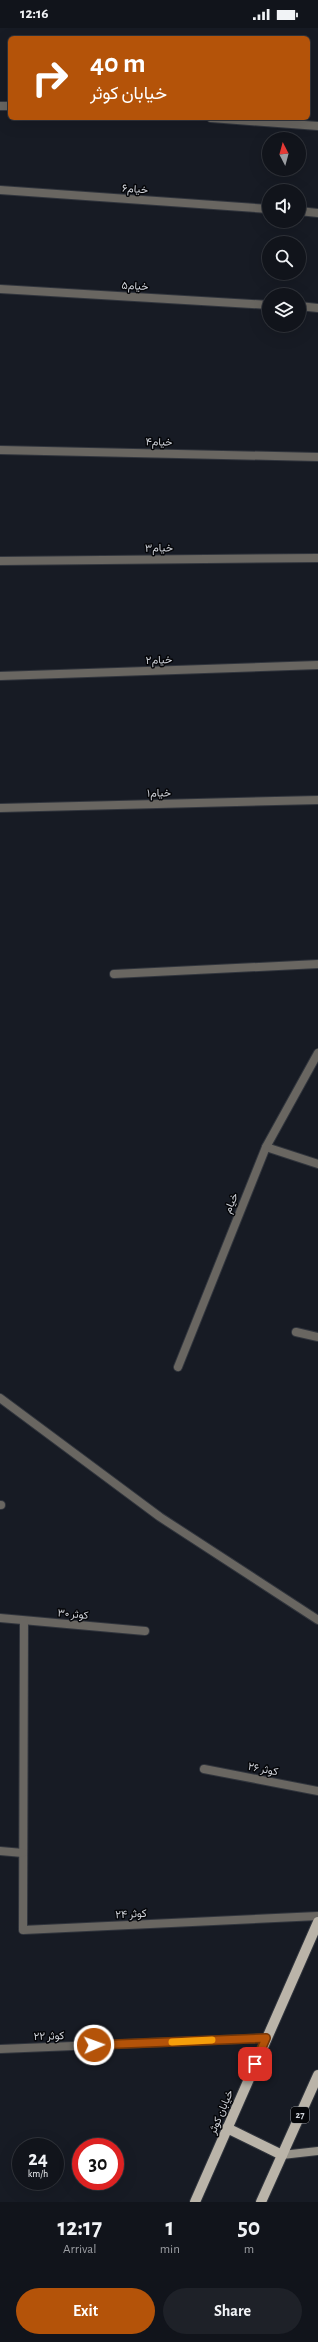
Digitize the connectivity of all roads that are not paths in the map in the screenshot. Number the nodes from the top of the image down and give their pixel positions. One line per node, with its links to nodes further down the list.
1 (238, 120): 2 (street)
2 (318, 126)
3 (0, 190): 4 (street, خیام۶)
4 (262, 209)
5 (306, 212): 6 (street)
6 (318, 213)
7 (0, 289): 8 (street, خیام۵)
8 (262, 305)
9 (306, 307): 10 (street)
10 (318, 308)
11 (0, 450): 12 (street, خیام۴)
12 (318, 457)
13 (318, 558): 14 (street, خیام۳)
14 (0, 561)
15 (318, 665): 16 (street, خیام۲)
16 (0, 676)
17 (318, 800): 18 (street, خیام۱)
18 (0, 808)
19 (318, 964): 20 (street)
20 (114, 974)
21 (318, 1053): 22 (street, خیام)
22 (266, 1146): 23 (street); 26 (street, خیام)
23 (318, 1164)
24 (296, 1332): 25 (street)
25 (318, 1337)
26 (178, 1367)
27 (0, 1398): 29 (street)
28 (0, 1618): 30 (street, کوثر ۳۰)
29 (318, 1620)
30 (24, 1621): 31 (street, کوثر ۳۰); 35 (street, کوثر ۲۴)
31 (145, 1630)
32 (204, 1769): 33 (street, کوثر ۲۶)
33 (318, 1791)
34 (0, 1851): 35 (street)
35 (23, 1853): 36 (street, کوثر ۲۴)
36 (318, 1916)
37 (318, 1922): 38 (main road, خیابان کوثر)
38 (266, 2038): 39 (street, کوثر ۲۲); 41 (main road, خیابان کوثر)
39 (0, 2049)
40 (318, 2075): 43 (main road, 27)
41 (227, 2128): 43 (main road); 44 (main road, خیابان کوثر)
42 (318, 2151): 43 (street)
43 (282, 2155): 45 (main road, 27)
44 (195, 2202)
45 (261, 2202)

